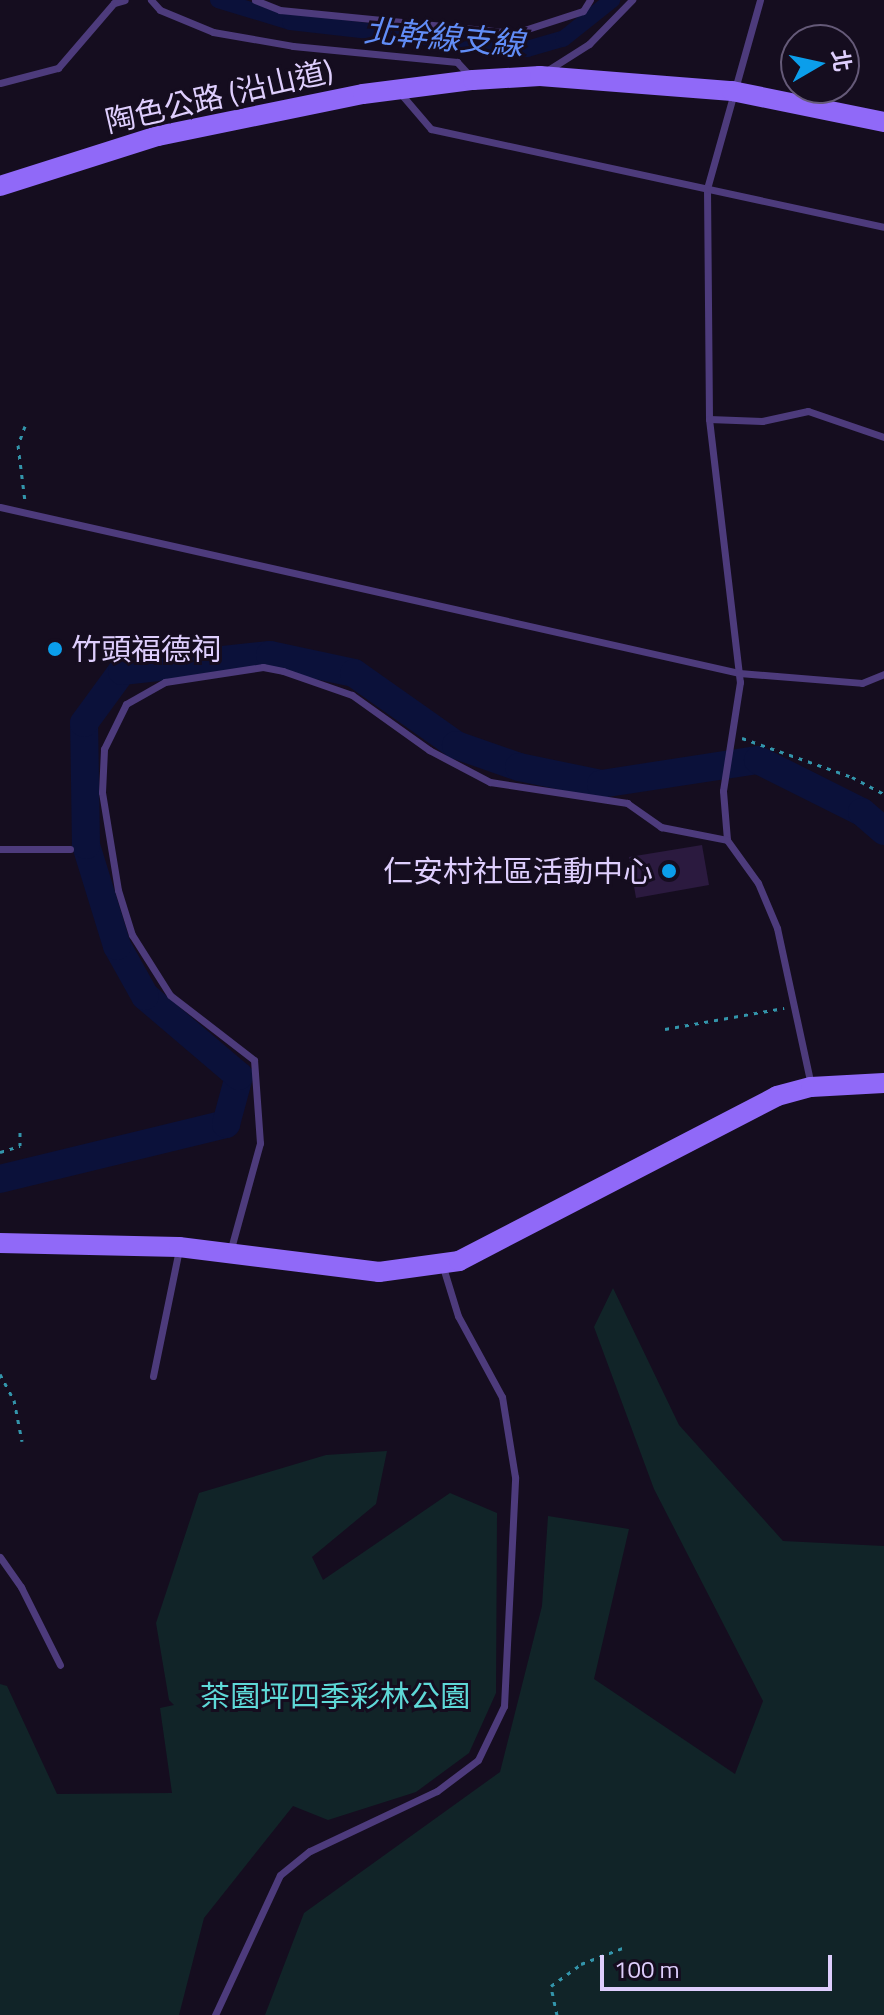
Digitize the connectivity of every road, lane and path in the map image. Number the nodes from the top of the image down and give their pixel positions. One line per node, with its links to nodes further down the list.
1 (125, 0): 9 (lane)
2 (151, 0): 8 (lane)
3 (255, 0): 4 (lane)
4 (590, 0)
5 (632, 0): 7 (lane)
6 (760, 0): 11 (lane)
7 (540, 76): 8 (street, 陶色公路 (沿山道)); 11 (street, 陶色公路 (沿山道))
8 (473, 80): 10 (street, 陶色公路 (沿山道))
9 (0, 83)
10 (396, 88): 13 (street, 陶色公路 (沿山道)); 14 (lane)
11 (732, 91): 12 (street, 陶色公路 (沿山道)); 14 (lane)
12 (884, 122)
13 (0, 186)
14 (707, 189): 15 (lane); 16 (lane)
15 (884, 227)
16 (709, 419): 18 (lane); 21 (lane)
17 (25, 426): 20 (path)
18 (884, 437)
19 (0, 507): 20 (lane)
20 (26, 513): 21 (lane)
21 (739, 673): 22 (lane); 23 (lane)
22 (884, 674)
23 (731, 735): 24 (path); 25 (lane)
24 (884, 794)
25 (727, 840): 28 (lane); 36 (lane)
26 (0, 849): 27 (lane)
27 (70, 849)
28 (792, 1006): 29 (path); 31 (lane)
29 (665, 1029)
30 (884, 1083): 31 (street)
31 (811, 1087): 37 (street)
32 (20, 1127): 33 (path)
33 (0, 1152)
34 (0, 1243): 35 (street)
35 (179, 1247): 36 (street); 39 (lane)
36 (229, 1255): 37 (street)
37 (441, 1262): 44 (lane)
38 (0, 1374): 40 (path)
39 (153, 1376)
40 (22, 1441)
41 (0, 1557): 42 (lane)
42 (60, 1665)
43 (625, 1947): 45 (path)
44 (215, 2015)
45 (557, 2015)

